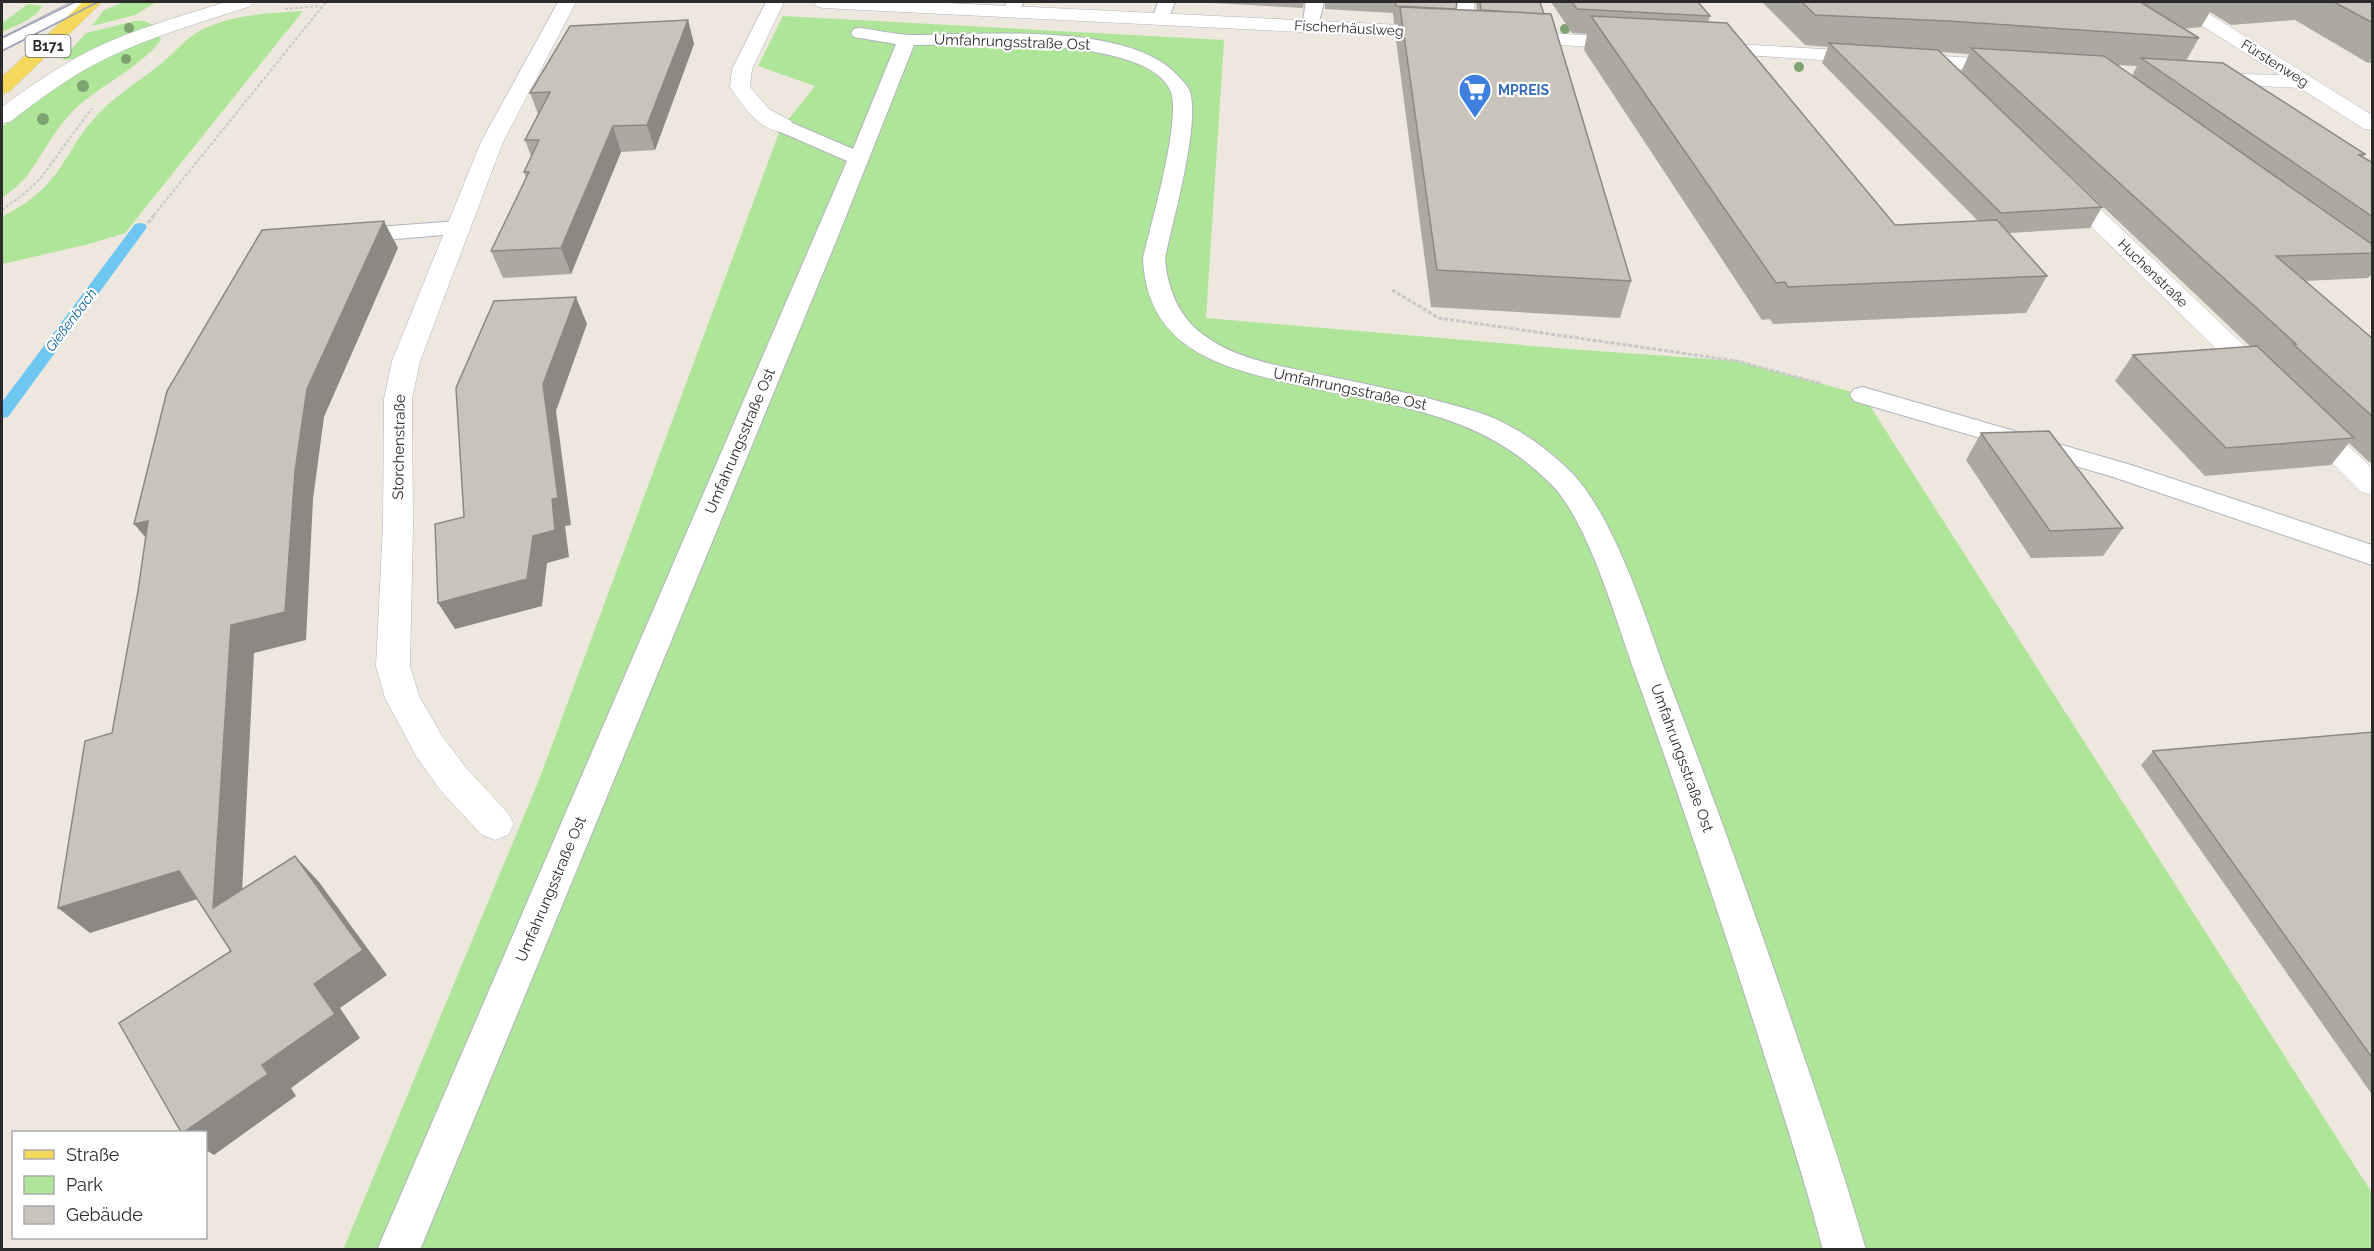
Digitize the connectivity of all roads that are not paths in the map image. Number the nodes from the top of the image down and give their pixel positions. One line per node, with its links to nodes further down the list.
1 (84, 2): 17 (lane)
2 (93, 2): 25 (main road, B171)
3 (244, 2): 26 (street)
4 (567, 2): 31 (street, Storchenstraße)
5 (775, 2): 28 (street)
6 (823, 2): 7 (street, Fischerhäuslweg)
7 (867, 2): 11 (street, Fischerhäuslweg)
8 (1315, 2): 13 (lane)
9 (1465, 2): 15 (street)
10 (2178, 2): 23 (street, Fürstenweg)
11 (1013, 6): 12 (street, Fischerhäuslweg)
12 (1164, 10): 13 (street, Fischerhäuslweg)
13 (1311, 26): 15 (street, Fischerhäuslweg)
14 (860, 33): 16 (lane)
15 (1466, 35): 18 (street, Fischerhäuslweg)
16 (908, 39): 29 (lane, Umfahrungsstraße Ost); 38 (lane, Umfahrungsstraße Ost)
17 (2, 45)
18 (1654, 45)
19 (1689, 47): 20 (street)
20 (1934, 60): 21 (street); 24 (street)
21 (2032, 68)
22 (2192, 78): 23 (street)
23 (2306, 82): 27 (street, Fürstenweg)
24 (1959, 85)
25 (2, 88)
26 (2, 117)
27 (2373, 124)
28 (783, 126): 29 (lane)
29 (859, 159): 37 (lane, Umfahrungsstraße Ost)
30 (2050, 173): 34 (street, Huchenstraße)
31 (458, 228): 32 (lane); 36 (street, Storchenstraße)
32 (331, 238)
33 (1863, 395): 35 (lane)
34 (2373, 485)
35 (2373, 555)
36 (495, 824)
37 (398, 1250)
38 (1845, 1250)

